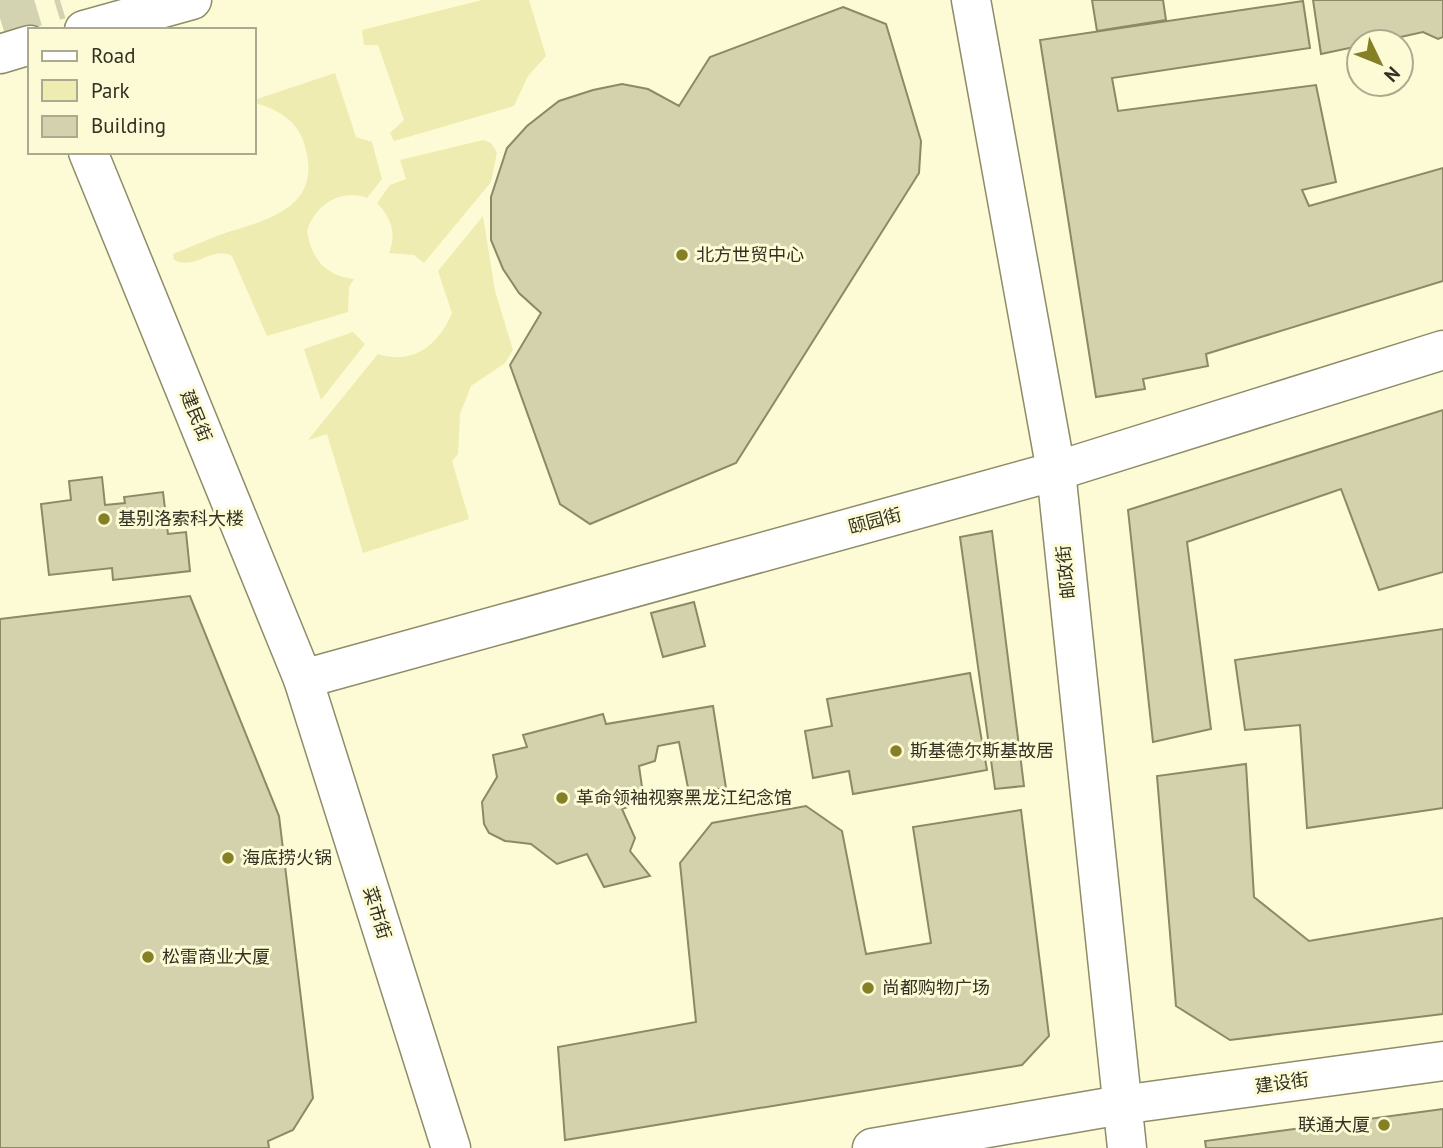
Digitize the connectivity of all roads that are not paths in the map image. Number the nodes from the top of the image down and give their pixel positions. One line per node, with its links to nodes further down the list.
1 (192, 0): 3 (street)
2 (971, 0): 8 (street, 邮政街)
3 (91, 28)
4 (28, 46): 5 (street)
5 (0, 54)
6 (89, 154): 9 (street, 建民街)
7 (1443, 350): 8 (street, 颐园街)
8 (1056, 471): 9 (street, 颐园街); 11 (street, 邮政街)
9 (303, 679): 12 (street, 菜市街)
10 (1443, 1061): 11 (street, 建设街)
11 (1121, 1105): 13 (street, 建设街); 14 (street, 邮政街)
12 (451, 1148)
13 (872, 1148)
14 (1127, 1148)

